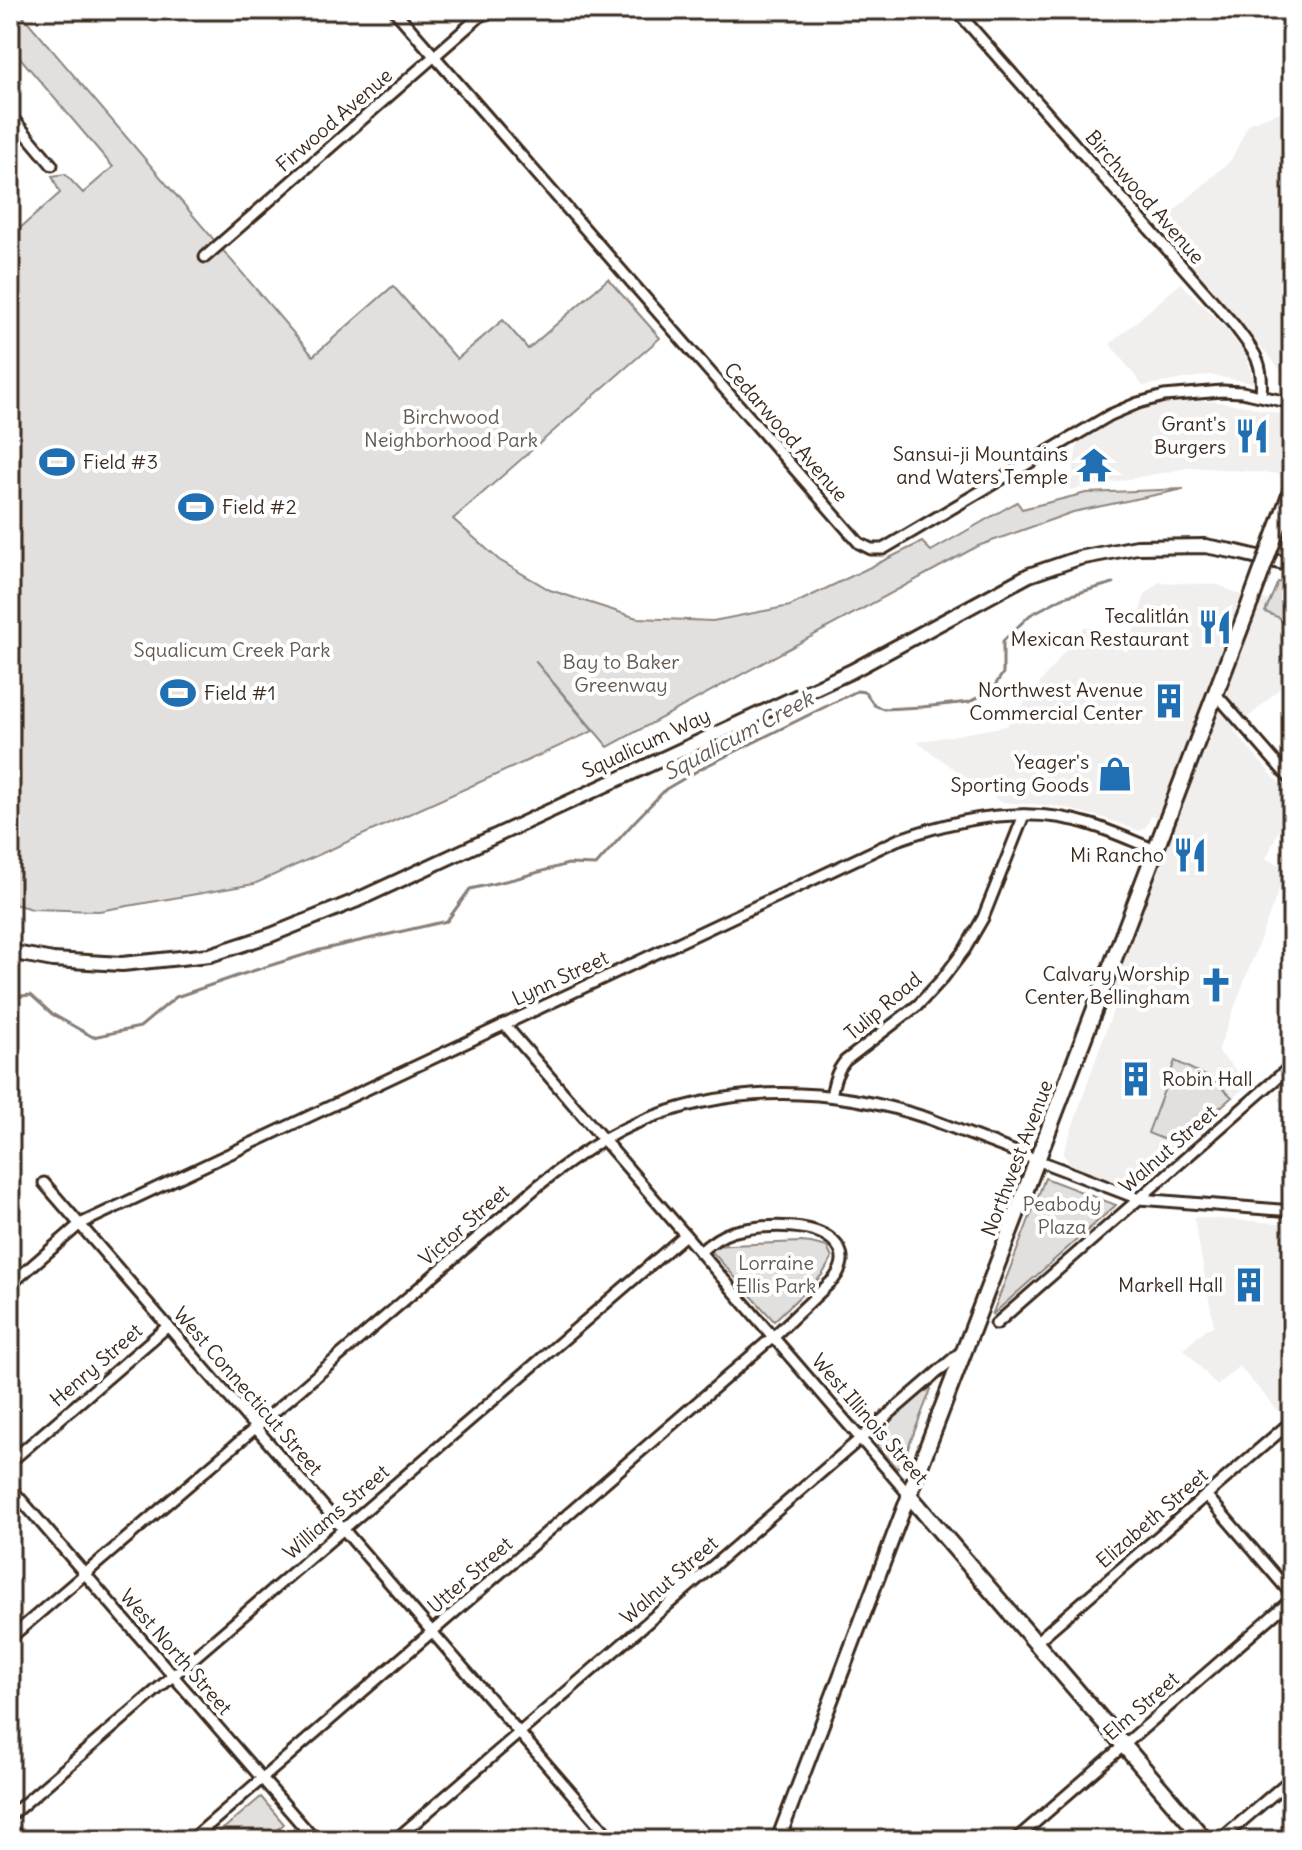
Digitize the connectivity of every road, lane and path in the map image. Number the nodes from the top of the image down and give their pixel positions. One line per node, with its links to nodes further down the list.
1 (394, 10): 4 (street, Cedarwood Avenue)
2 (487, 10): 4 (street, Firwood Avenue)
3 (956, 10): 8 (street, Birchwood Avenue)
4 (435, 55): 7 (street, Firwood Avenue); 8 (street, Cedarwood Avenue)
5 (10, 115): 6 (street)
6 (52, 165)
7 (205, 257)
8 (1261, 395): 9 (street)
9 (1292, 403)
10 (1292, 489): 12 (main road, Northwest Avenue, bridge)
11 (1292, 565): 16 (street, Squalicum Way)
12 (1215, 693): 13 (street); 15 (main road, Northwest Avenue)
13 (1292, 781)
14 (1024, 815): 15 (street, Lynn Street); 17 (street, Lynn Street); 19 (street, Tulip Road)
15 (1156, 850): 21 (main road, Northwest Avenue)
16 (10, 952)
17 (504, 1024): 20 (street, West Illinois Street); 25 (street, Lynn Street)
18 (1292, 1065): 23 (street, Walnut Street)
19 (831, 1096): 20 (street, Victor Street); 21 (street, Victor Street)
20 (604, 1140): 26 (street, West Illinois Street); 34 (street, Victor Street)
21 (1037, 1160): 23 (street, Victor Street); 32 (main road, Northwest Avenue)
22 (44, 1183): 25 (street, West Connecticut Street)
23 (1139, 1199): 24 (street, Victor Street); 29 (street, Walnut Street)
24 (1292, 1211)
25 (80, 1224): 28 (street, Lynn Street); 30 (street, West Connecticut Street)
26 (685, 1235): 27 (street, West Illinois Street); 40 (street, Williams Street)
27 (700, 1252): 31 (street, West Illinois Street); 31 (street, Utter Street)
28 (10, 1285)
29 (996, 1324)
30 (168, 1326): 34 (street, West Connecticut Street); 36 (street, Henry Street)
31 (773, 1337): 35 (street, West Illinois Street); 43 (street, Utter Street)
32 (966, 1347): 35 (street, Walnut Street); 38 (main road, Northwest Avenue)
33 (1292, 1421): 39 (street, Elizabeth Street)
34 (256, 1427): 40 (street, West Connecticut Street); 41 (street, Victor Street)
35 (860, 1438): 38 (street, West Illinois Street); 47 (street, Walnut Street)
36 (10, 1462)
37 (10, 1487): 41 (street, West North Street)
38 (909, 1495): 45 (main road, West Illinois Street); 58 (street, Northwest Avenue)
39 (1206, 1495): 42 (street); 45 (street, Elizabeth Street)
40 (344, 1529): 43 (street, West Connecticut Street); 46 (street, Williams Street)
41 (85, 1574): 44 (street, Victor Street); 46 (street, West North Street)
42 (1292, 1597): 48 (street, Elm Street)
43 (432, 1632): 47 (street, West Connecticut Street); 49 (street, Utter Street)
44 (10, 1638)
45 (1036, 1642): 48 (main road, West Illinois Street)
46 (173, 1676): 49 (street, West North Street); 51 (street, Williams Street)
47 (519, 1733): 53 (street, West Connecticut Street); 57 (street, Walnut Street)
48 (1124, 1745): 59 (street, Elm Street); 60 (main road, West Illinois Street)
49 (262, 1778): 55 (street, Utter Street); 56 (street, West North Street)
50 (1292, 1778): 61 (street)
51 (10, 1816)
52 (10, 1828): 54 (street)
53 (609, 1839)
54 (20, 1840)
55 (191, 1840)
56 (315, 1840)
57 (395, 1840)
58 (778, 1840)
59 (1015, 1840)
60 (1205, 1840)
61 (1220, 1840)

